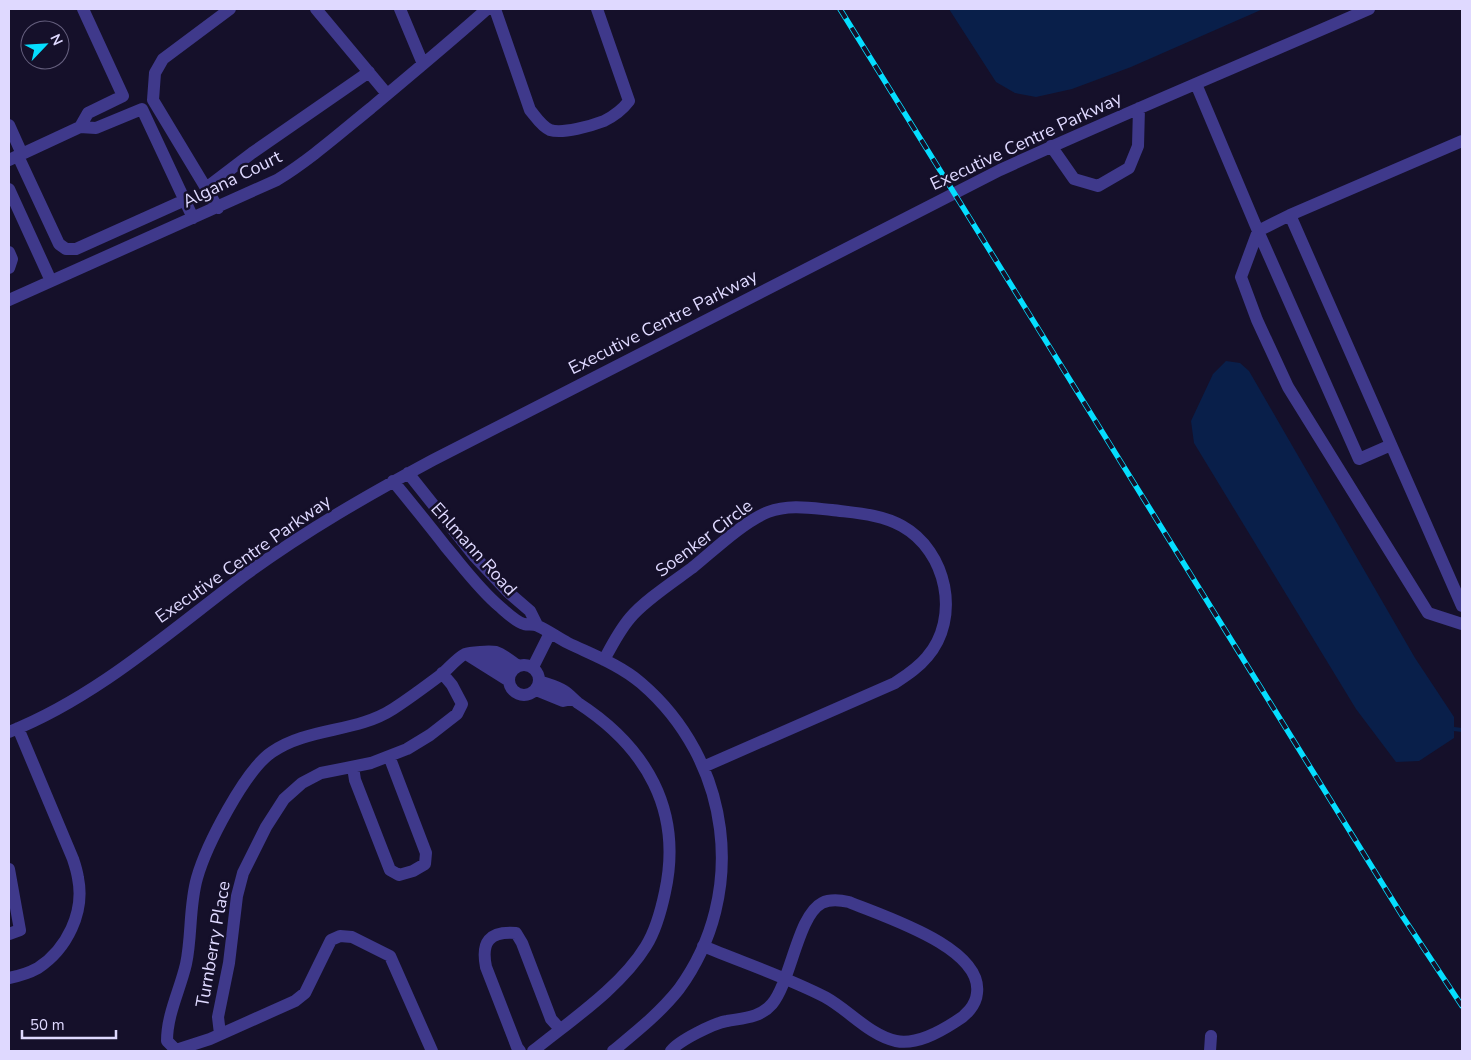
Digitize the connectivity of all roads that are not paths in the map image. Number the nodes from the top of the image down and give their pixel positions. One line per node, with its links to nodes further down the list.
1 (82, 9): 17 (street)
2 (230, 9): 13 (street)
3 (316, 9): 10 (street)
4 (400, 9): 9 (street)
5 (487, 9): 9 (street, Algana Court)
6 (495, 9): 7 (street)
7 (597, 9)
8 (1369, 9): 11 (street, Executive Centre Parkway)
9 (423, 64): 12 (street, Algana Court)
10 (369, 72): 12 (street); 21 (street)
11 (1196, 84): 14 (street, Executive Centre Parkway); 27 (street)
12 (387, 94): 24 (street, Algana Court)
13 (153, 100): 15 (street); 21 (street)
14 (1139, 108): 19 (street, Executive Centre Parkway); 19 (street)
15 (142, 109): 17 (street); 23 (street)
16 (9, 125): 20 (street)
17 (80, 127): 20 (street)
18 (1462, 141): 25 (street)
19 (1051, 146): 33 (street, Executive Centre Parkway)
20 (16, 157): 23 (street)
21 (206, 188): 24 (street)
22 (9, 189): 30 (street)
23 (185, 200): 26 (street)
24 (218, 208): 26 (street, Algana Court)
25 (1290, 215): 27 (street); 32 (street)
26 (193, 218): 30 (street, Algana Court)
27 (1258, 231): 32 (street); 36 (street)
28 (9, 252): 29 (street)
29 (9, 268)
30 (51, 281): 31 (street, Algana Court)
31 (9, 300)
32 (1391, 445): 35 (street)
33 (408, 473): 34 (street, Executive Centre Parkway); 37 (street, Ehlmann Road)
34 (394, 481): 37 (street, Ehlmann Road); 45 (street, Executive Centre Parkway)
35 (1462, 606)
36 (1462, 624)
37 (537, 625): 38 (street, Ehlmann Road)
38 (550, 633): 40 (street, Ehlmann Road); 41 (street)
39 (466, 654): 42 (street, Turnberry Place); 43 (street); 43 (street)
40 (604, 660): 47 (street, Ehlmann Road); 47 (street, Soenker Circle)
41 (532, 667): 43 (street); 44 (street)
42 (442, 673): 46 (street, Turnberry Place); 56 (street, Turnberry Place)
43 (513, 673): 44 (street)
44 (538, 685): 55 (street)
45 (14, 730): 53 (street)
46 (389, 756): 48 (street, Turnberry Place); 48 (street)
47 (703, 766): 52 (street, Ehlmann Road)
48 (353, 767): 56 (street, Turnberry Place)
49 (9, 869): 50 (street)
50 (12, 901): 51 (street)
51 (9, 934)
52 (703, 946): 54 (street); 61 (street, Ehlmann Road)
53 (9, 978)
54 (785, 979): 54 (street); 62 (street)
55 (560, 1028): 59 (street); 60 (street)
56 (220, 1034): 58 (street, Turnberry Place)
57 (1211, 1036): 63 (street)
58 (432, 1051)
59 (520, 1051)
60 (533, 1051)
61 (613, 1051)
62 (671, 1051)
63 (1210, 1051)

